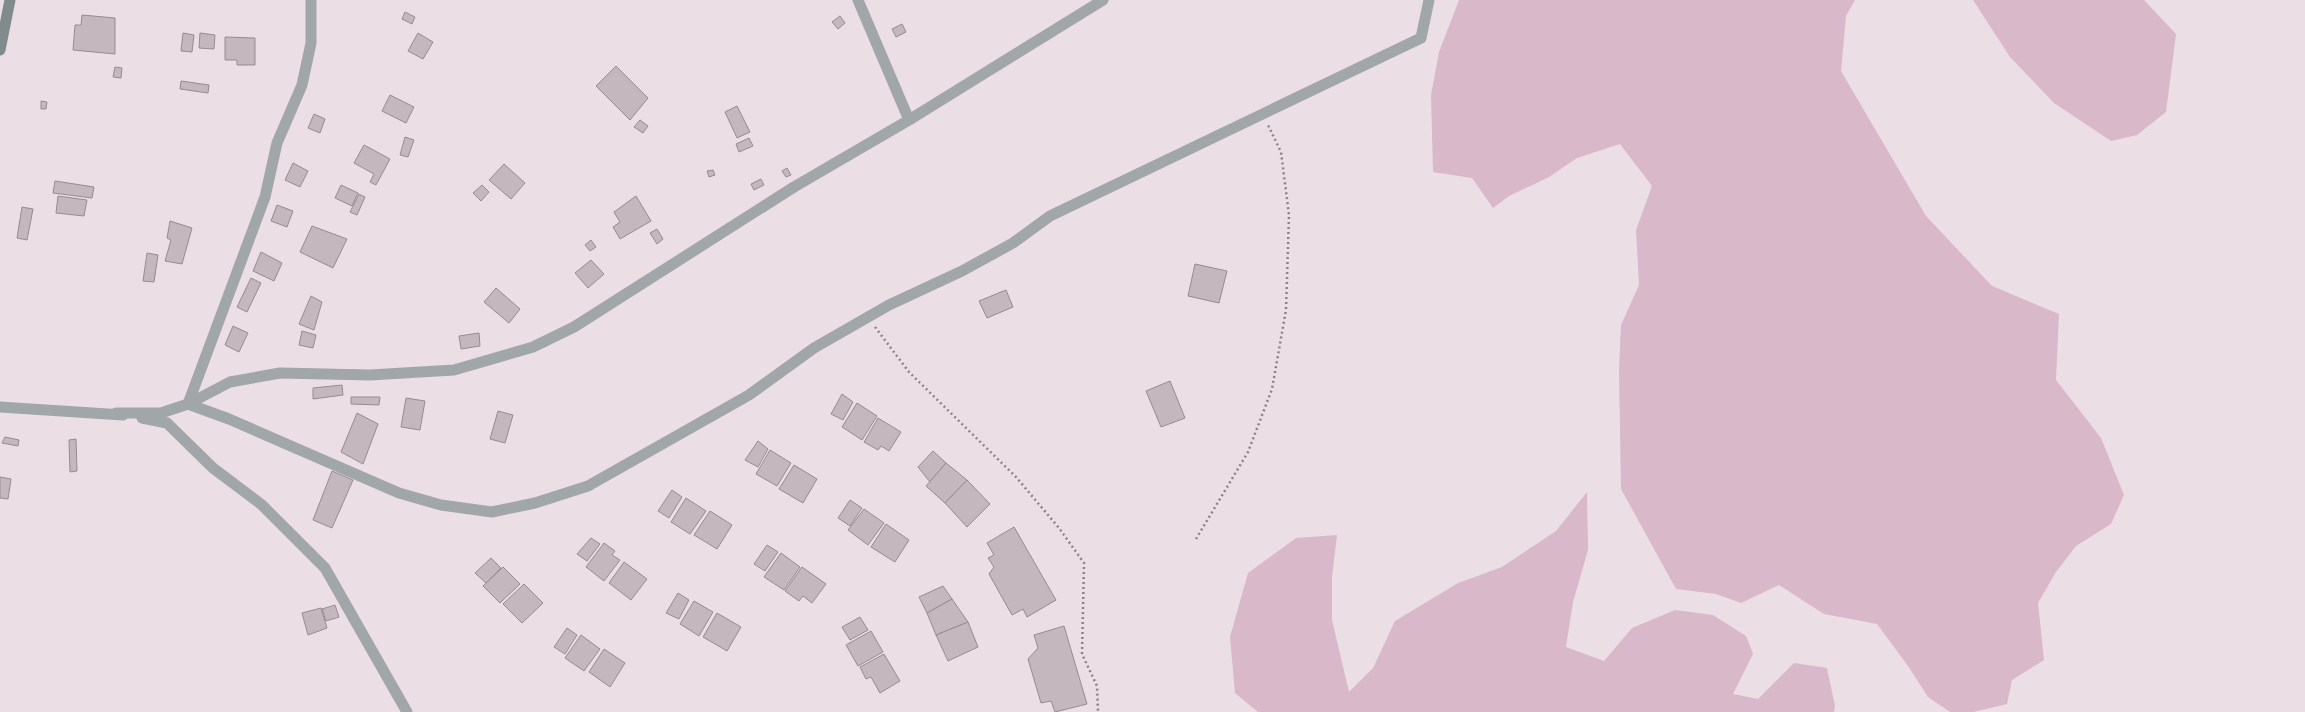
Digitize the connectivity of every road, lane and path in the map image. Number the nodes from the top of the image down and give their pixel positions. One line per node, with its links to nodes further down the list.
1 (10, 0): 6 (main road)
2 (311, 0): 10 (street)
3 (858, 0): 8 (street)
4 (1103, 0): 8 (street)
5 (1429, 0): 7 (street)
6 (0, 50)
7 (1262, 114): 9 (street); 13 (path)
8 (909, 120): 10 (street)
9 (868, 317): 10 (street); 15 (path)
10 (188, 404): 12 (street)
11 (0, 407): 12 (street)
12 (116, 413): 14 (street)
13 (1196, 539)
14 (407, 712)
15 (1098, 712)

